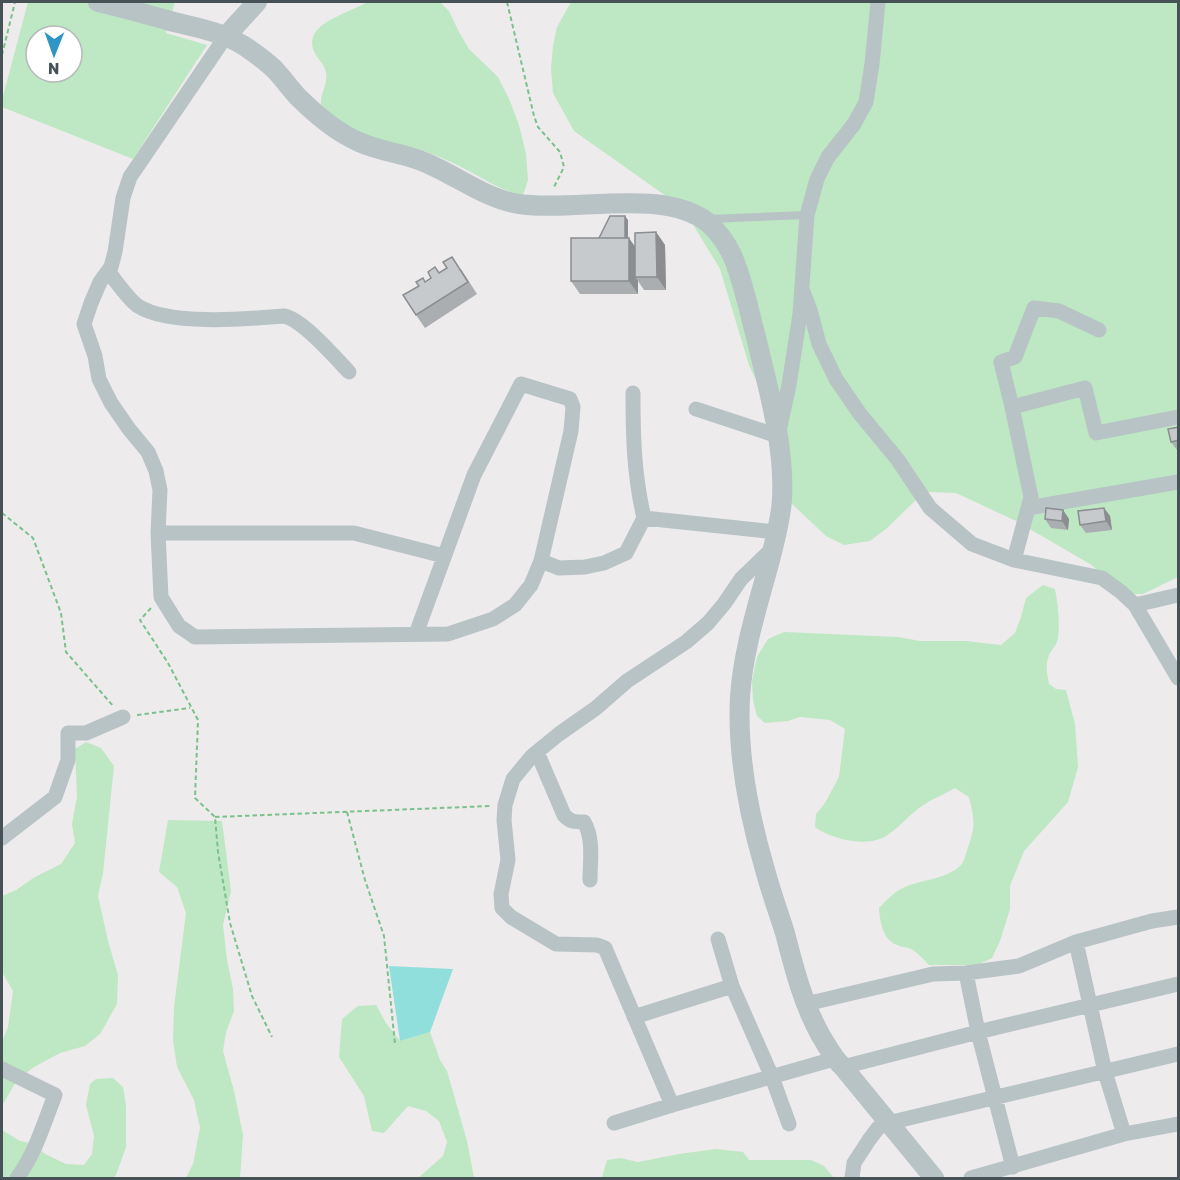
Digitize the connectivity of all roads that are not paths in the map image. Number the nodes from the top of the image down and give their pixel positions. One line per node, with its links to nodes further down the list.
1 (99, 2): 4 (street)
2 (256, 2): 4 (street)
3 (878, 2): 5 (street)
4 (226, 36): 6 (street); 7 (street)
5 (807, 215): 6 (lane); 8 (street)
6 (704, 219): 15 (street)
7 (108, 271): 10 (street); 19 (street)
8 (802, 289): 15 (street); 22 (street)
9 (1099, 330): 12 (street)
10 (348, 372)
11 (633, 393): 18 (street)
12 (1012, 406): 14 (street); 17 (street)
13 (696, 408): 15 (street)
14 (1179, 417)
15 (778, 436): 20 (street)
16 (1179, 482): 17 (street)
17 (1028, 508): 22 (street)
18 (644, 518): 20 (street); 23 (street)
19 (158, 533): 21 (street); 26 (street)
20 (774, 541): 29 (street); 38 (street)
21 (444, 556): 23 (street); 26 (street)
22 (1014, 560): 25 (street)
23 (541, 561): 26 (street)
24 (1179, 595): 25 (street)
25 (1135, 605): 27 (street)
26 (416, 634)
27 (1179, 678)
28 (123, 717): 30 (street)
29 (537, 752): 31 (street); 40 (street)
30 (2, 838)
31 (590, 880)
32 (1179, 917): 34 (street)
33 (718, 939): 37 (street)
34 (1076, 942): 35 (street); 39 (street)
35 (966, 973): 38 (street); 41 (street)
36 (1179, 984): 39 (street)
37 (732, 986): 40 (street); 46 (street)
38 (806, 1004): 43 (street)
39 (1090, 1005): 41 (street); 45 (street)
40 (634, 1017): 48 (street)
41 (978, 1032): 43 (street); 47 (street)
42 (1179, 1054): 45 (street)
43 (839, 1063): 46 (street); 51 (street)
44 (2, 1069): 55 (street)
45 (1105, 1072): 47 (street); 53 (street)
46 (772, 1077): 48 (street); 50 (street)
47 (995, 1098): 51 (street); 54 (street)
48 (672, 1105): 49 (street)
49 (614, 1124)
50 (789, 1124)
51 (888, 1124): 56 (street); 57 (street)
52 (1179, 1124): 53 (street)
53 (1124, 1134): 54 (street)
54 (1013, 1167): 58 (street)
55 (17, 1179)
56 (852, 1179)
57 (934, 1179)
58 (971, 1179)

